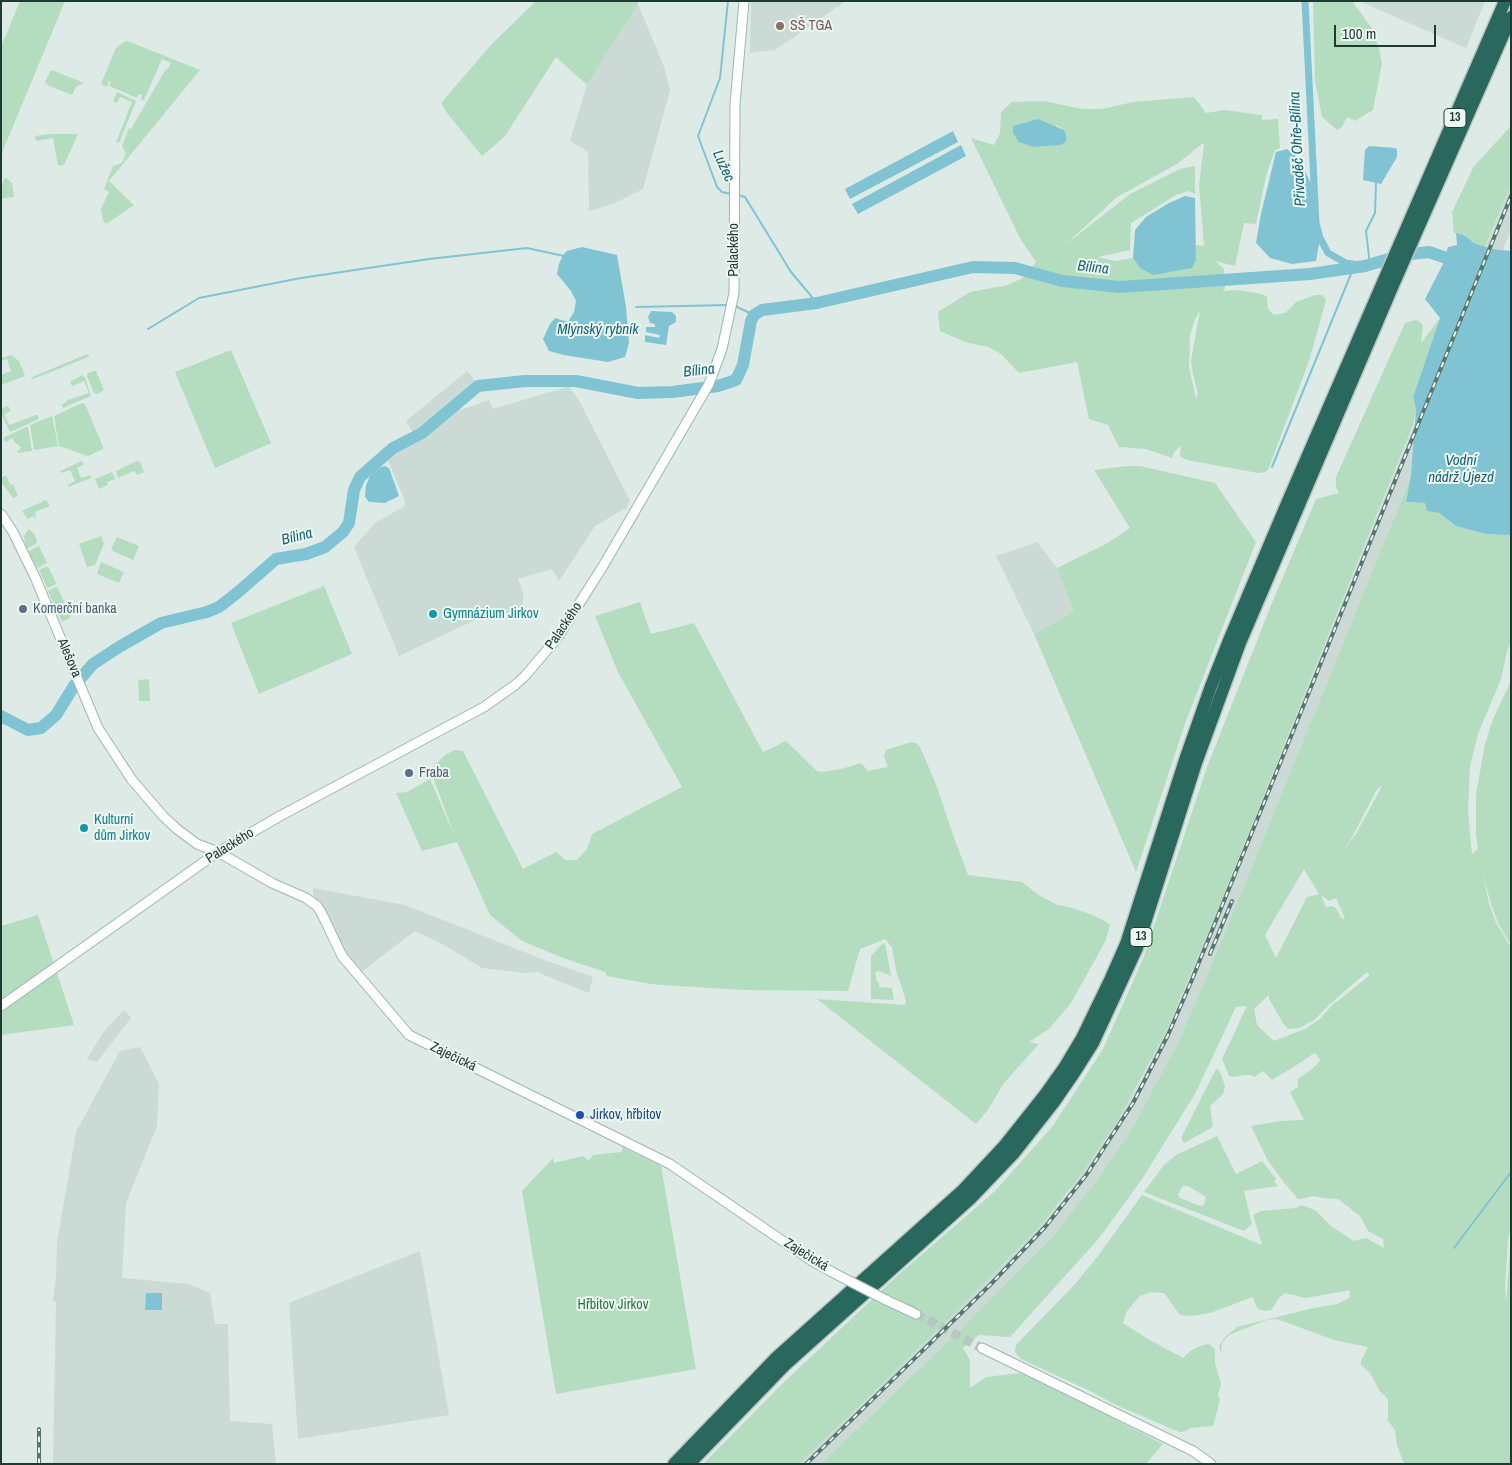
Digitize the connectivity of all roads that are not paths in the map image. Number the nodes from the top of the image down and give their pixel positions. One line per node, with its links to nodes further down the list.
1 (744, 1): 6 (street, Palackého)
2 (1506, 1): 12 (highway, 13)
3 (1511, 17): 13 (highway, 13)
4 (1, 514): 5 (street, Alešova)
5 (132, 780): 6 (street, Zaječická)
6 (218, 852): 7 (street, Palackého); 10 (street, Zaječická, bridge)
7 (22, 993): 8 (street, Palackého); 9 (street, Palackého)
8 (1, 1006)
9 (1, 1012)
10 (916, 1314)
11 (982, 1348): 14 (street)
12 (674, 1464)
13 (689, 1464)
14 (1211, 1464)

